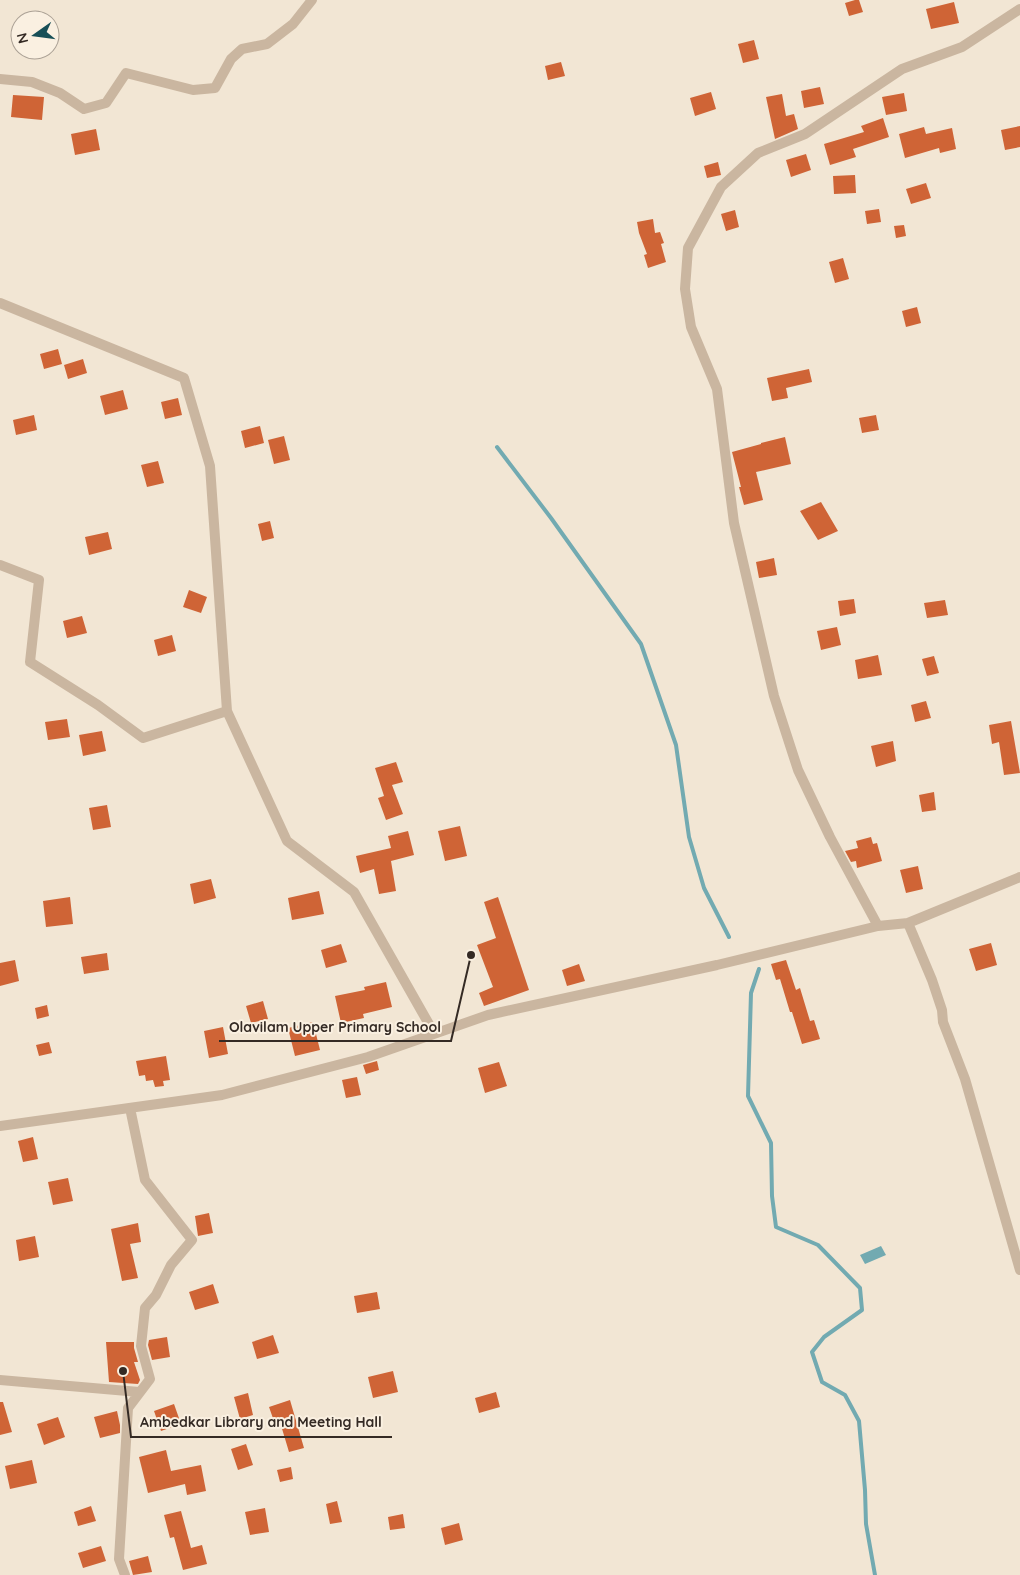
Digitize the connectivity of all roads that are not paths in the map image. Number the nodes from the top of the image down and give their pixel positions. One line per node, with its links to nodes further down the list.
1 (312, 0): 3 (street)
2 (1020, 9): 9 (street)
3 (0, 79)
4 (0, 303): 6 (street)
5 (0, 565): 6 (street)
6 (227, 711): 10 (street)
7 (1020, 877): 8 (street)
8 (908, 923): 9 (street); 13 (street)
9 (878, 926): 10 (street)
10 (434, 1034): 11 (street)
11 (130, 1108): 12 (street); 15 (street)
12 (0, 1126)
13 (1020, 1270)
14 (0, 1380): 15 (street)
15 (140, 1392): 16 (street)
16 (125, 1575)

